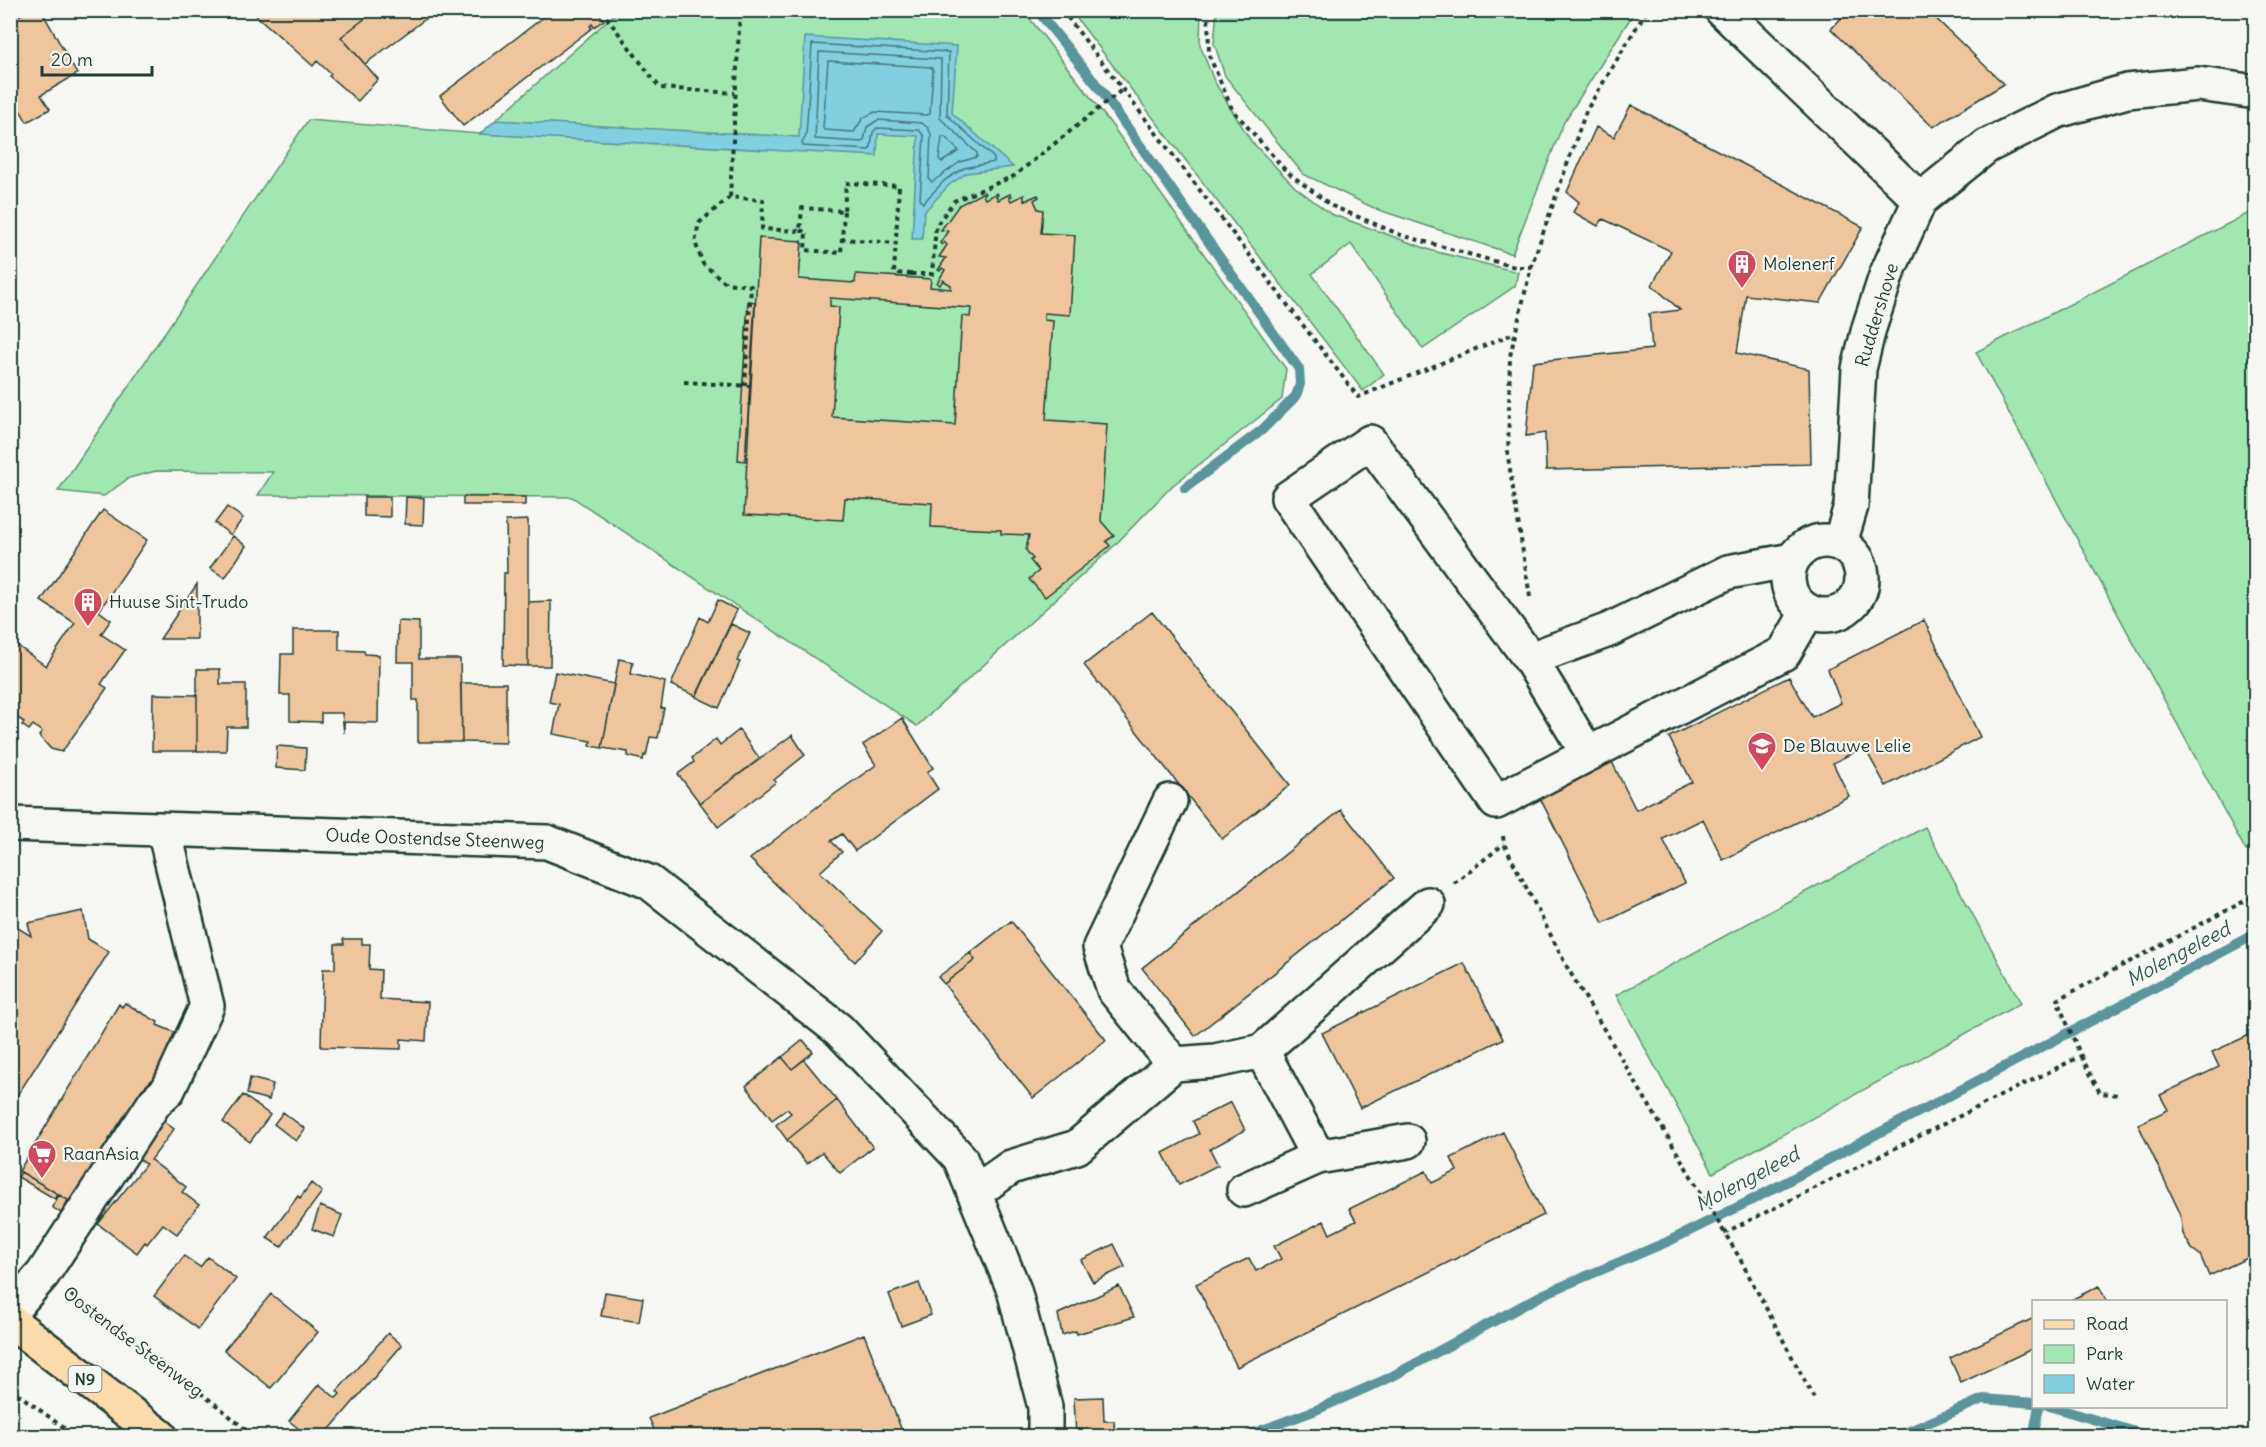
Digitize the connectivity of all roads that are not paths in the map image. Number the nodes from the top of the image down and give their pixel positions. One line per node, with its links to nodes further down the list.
1 (1722, 10): 3 (street)
2 (2256, 92): 3 (street, Ruddershove)
3 (1920, 200): 4 (street, Ruddershove)
4 (1840, 543): 5 (street); 6 (street)
5 (1792, 560): 6 (street); 7 (street)
6 (1808, 611): 8 (street)
7 (1530, 659): 8 (street); 8 (street)
8 (1588, 754)
9 (1170, 801): 14 (street)
10 (10, 824): 11 (street, Oude Oostendse Steenweg)
11 (164, 830): 18 (street, Oude Oostendse Steenweg); 19 (street)
12 (1428, 904): 13 (street)
13 (1262, 1051): 14 (street); 16 (street)
14 (1174, 1064): 18 (street)
15 (1408, 1140): 16 (street)
16 (1318, 1157): 17 (street)
17 (1244, 1190)
18 (974, 1193): 22 (street, Oude Oostendse Steenweg)
19 (10, 1312)
20 (10, 1321): 21 (main road, N9)
21 (160, 1437)
22 (1044, 1437)

